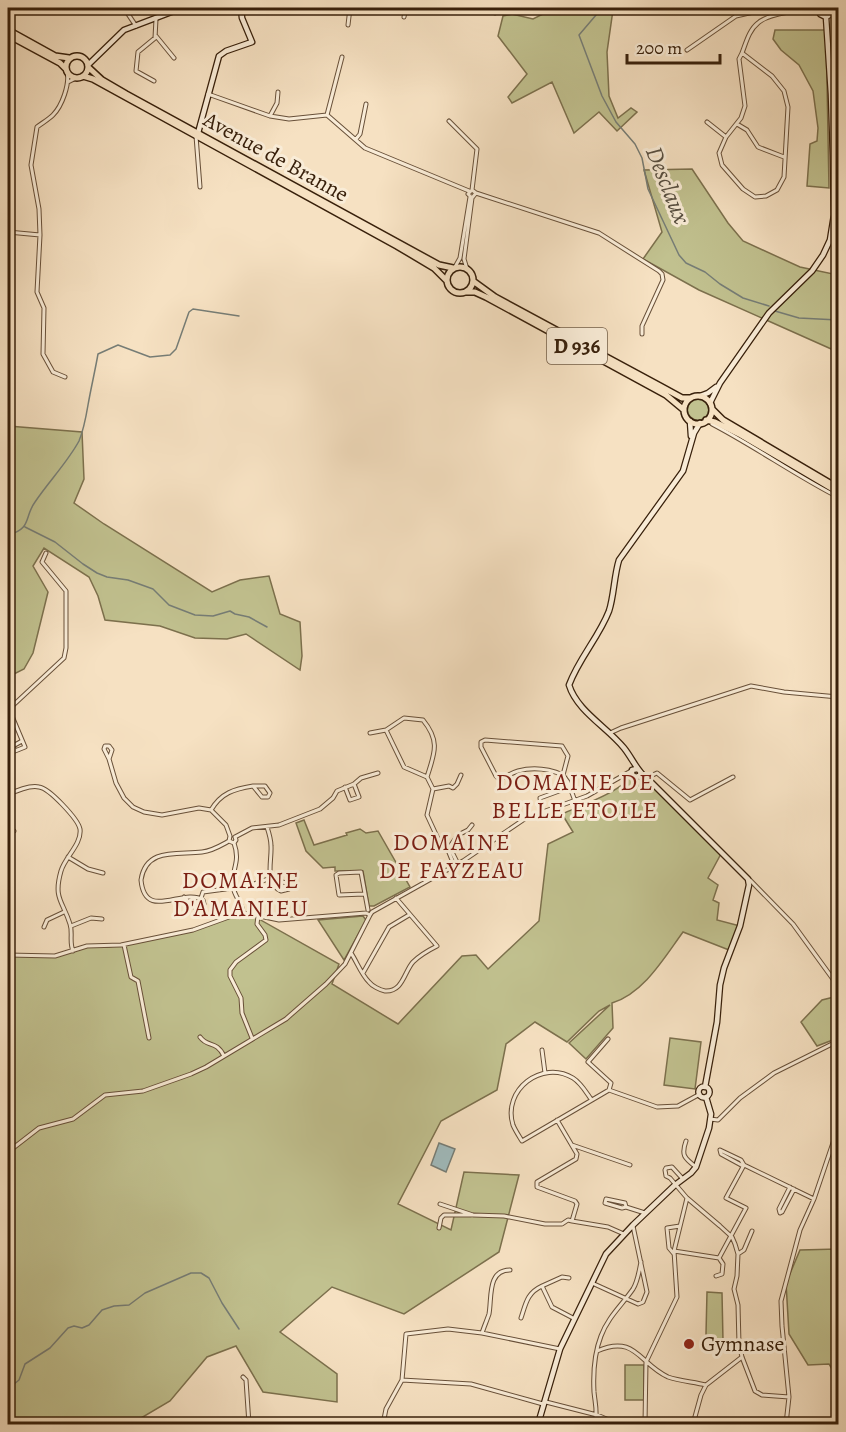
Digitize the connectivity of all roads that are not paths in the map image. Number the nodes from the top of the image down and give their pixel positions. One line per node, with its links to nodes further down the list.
1 (124, 8): 19 (street)
2 (182, 8): 17 (street)
3 (241, 8): 34 (street)
4 (350, 8): 18 (street)
5 (406, 8): 15 (street)
6 (480, 8): 7 (street)
7 (495, 8)
8 (734, 8): 14 (street)
9 (771, 8): 14 (street)
10 (801, 8): 11 (street); 23 (street)
11 (819, 9): 16 (street)
12 (832, 9): 13 (street); 16 (street)
13 (838, 13)
14 (736, 16): 22 (street)
15 (404, 17)
16 (826, 17): 35 (street)
17 (156, 19): 19 (street); 21 (street)
18 (348, 25)
19 (136, 26): 27 (street)
20 (8, 32): 25 (main road); 28 (main road)
21 (155, 35): 26 (street); 31 (street)
22 (687, 50)
23 (742, 53): 42 (street); 46 (street)
24 (342, 57): 38 (street)
25 (69, 58): 27 (main road); 28 (main road)
26 (174, 58)
27 (87, 64): 29 (main road); 43 (main road, Avenue de Branne)
28 (66, 71): 30 (main road); 32 (street)
29 (83, 76): 30 (main road); 43 (main road, Avenue de Branne)
30 (76, 78): 32 (street)
31 (154, 81)
32 (68, 82): 52 (street)
33 (278, 92): 39 (street)
34 (208, 94): 39 (street); 43 (street)
35 (831, 94): 36 (street); 60 (street)
36 (838, 95)
37 (366, 104): 45 (street)
38 (327, 115): 39 (street); 45 (street)
39 (270, 116)
40 (449, 121): 48 (street)
41 (706, 122): 44 (street)
42 (737, 124): 44 (street); 46 (street)
43 (197, 135): 47 (street); 53 (main road, Avenue de Branne); 55 (main road, Avenue de Branne)
44 (726, 137): 46 (street)
45 (356, 139): 48 (street)
46 (784, 157)
47 (200, 187)
48 (471, 190): 49 (street); 50 (street)
49 (476, 193): 50 (street); 58 (street)
50 (471, 197): 53 (street); 54 (street)
51 (8, 232): 52 (street)
52 (40, 236): 59 (street)
53 (454, 268): 54 (main road); 55 (main road)
54 (467, 269): 56 (main road)
55 (446, 280): 57 (main road)
56 (473, 281): 57 (main road); 62 (main road, D 936)
57 (466, 292): 64 (main road, D 936)
58 (642, 333)
59 (65, 377)
60 (720, 383): 61 (street); 63 (street)
61 (700, 396): 62 (main road); 63 (main road)
62 (690, 398): 64 (main road)
63 (711, 406): 66 (main road); 69 (main road)
64 (684, 410): 65 (main road)
65 (690, 421): 67 (main road); 68 (street)
66 (710, 422): 67 (main road); 69 (main road); 70 (street)
67 (700, 423): 68 (street)
68 (691, 445): 76 (street)
69 (838, 490)
70 (838, 497)
71 (46, 553): 73 (street)
72 (838, 697): 76 (street)
73 (8, 709): 77 (street)
74 (386, 730): 75 (street); 83 (street); 83 (street)
75 (370, 733)
76 (610, 733): 80 (street)
77 (22, 741)
78 (109, 759): 93 (street)
79 (378, 772): 86 (street)
80 (635, 772): 85 (street); 92 (street)
81 (461, 775): 90 (street)
82 (563, 775): 82 (street); 88 (street)
83 (427, 777): 90 (street)
84 (733, 777): 85 (street)
85 (646, 778): 107 (street)
86 (354, 784): 89 (street); 89 (street)
87 (253, 786): 87 (street); 93 (street)
88 (570, 787): 92 (street); 94 (street)
89 (345, 788): 96 (street)
90 (433, 789): 102 (street)
91 (8, 795): 103 (street)
92 (575, 801): 94 (street)
93 (211, 810): 99 (street)
94 (542, 812): 104 (street)
95 (472, 825): 102 (street)
96 (267, 826): 99 (street); 106 (street)
97 (14, 831): 98 (street)
98 (8, 832)
99 (233, 836): 100 (street); 101 (street)
100 (229, 842): 101 (street); 110 (street)
101 (234, 843): 108 (street)
102 (448, 849): 104 (street)
103 (68, 857): 105 (street); 113 (street)
104 (456, 864): 112 (street)
105 (103, 873)
106 (271, 879): 106 (street); 108 (street)
107 (748, 879): 126 (street); 135 (street)
108 (233, 888): 111 (street); 115 (street)
109 (364, 894): 109 (street); 114 (street)
110 (184, 897): 111 (street); 111 (street)
111 (201, 898)
112 (396, 898): 114 (street); 116 (street)
113 (64, 912): 119 (street); 120 (street)
114 (369, 912): 117 (street); 123 (street)
115 (243, 913): 117 (street); 121 (street)
116 (410, 915): 125 (street); 125 (street)
117 (258, 916): 129 (street)
118 (102, 919): 119 (street)
119 (71, 926): 122 (street)
120 (44, 927)
121 (124, 945): 122 (street); 127 (street)
122 (73, 951): 124 (street)
123 (351, 953): 125 (street); 129 (street)
124 (8, 954)
125 (363, 973)
126 (838, 986)
127 (150, 1036)
128 (200, 1037): 133 (street)
129 (252, 1038): 133 (street)
130 (608, 1039): 136 (street)
131 (838, 1041): 140 (street)
132 (542, 1050): 134 (street)
133 (224, 1056): 145 (street)
134 (545, 1073): 139 (street); 141 (street)
135 (705, 1087): 137 (street); 138 (street)
136 (609, 1090): 137 (street); 139 (street)
137 (700, 1094): 138 (street)
138 (706, 1097): 140 (street)
139 (591, 1100): 141 (street)
140 (710, 1119): 148 (street)
141 (557, 1120): 144 (street)
142 (838, 1128): 153 (street)
143 (686, 1141): 148 (street)
144 (572, 1144): 146 (street); 158 (street)
145 (8, 1152)
146 (630, 1165)
147 (744, 1165): 147 (street); 151 (street); 164 (street)
148 (696, 1167): 149 (street)
149 (683, 1180): 150 (street); 150 (street)
150 (675, 1185): 152 (street); 156 (street)
151 (792, 1188): 151 (street); 153 (street)
152 (687, 1198): 160 (street); 164 (street)
153 (814, 1199): 185 (street)
154 (440, 1204): 157 (street)
155 (626, 1207): 155 (street); 156 (street)
156 (645, 1214): 159 (street)
157 (473, 1215): 158 (street); 161 (street)
158 (572, 1221): 163 (street)
159 (633, 1225): 163 (street); 168 (street)
160 (680, 1226): 165 (street); 165 (street)
161 (439, 1228)
162 (752, 1231): 166 (street)
163 (624, 1234): 172 (street)
164 (732, 1237): 166 (street); 167 (street)
165 (674, 1252): 167 (street); 181 (street)
166 (738, 1254): 180 (street)
167 (719, 1258): 170 (street)
168 (641, 1262): 174 (street); 174 (street)
169 (510, 1270): 177 (street)
170 (716, 1276)
171 (569, 1278): 173 (street)
172 (590, 1282): 174 (street); 176 (street)
173 (542, 1286): 175 (street); 176 (street)
174 (625, 1298): 179 (street)
175 (521, 1318)
176 (573, 1318): 178 (street)
177 (482, 1333): 178 (street); 183 (street)
178 (560, 1349): 186 (street)
179 (597, 1351): 181 (street); 187 (street)
180 (742, 1357): 184 (street); 185 (street)
181 (646, 1362): 184 (street); 193 (street)
182 (243, 1377): 189 (street)
183 (402, 1380): 186 (street); 190 (street)
184 (706, 1385): 194 (street)
185 (789, 1397): 195 (street)
186 (545, 1403): 187 (street); 191 (street)
187 (597, 1415): 188 (street); 192 (street)
188 (617, 1424)
189 (249, 1425)
190 (383, 1425)
191 (538, 1425)
192 (595, 1425)
193 (645, 1425)
194 (693, 1425)
195 (786, 1425)

